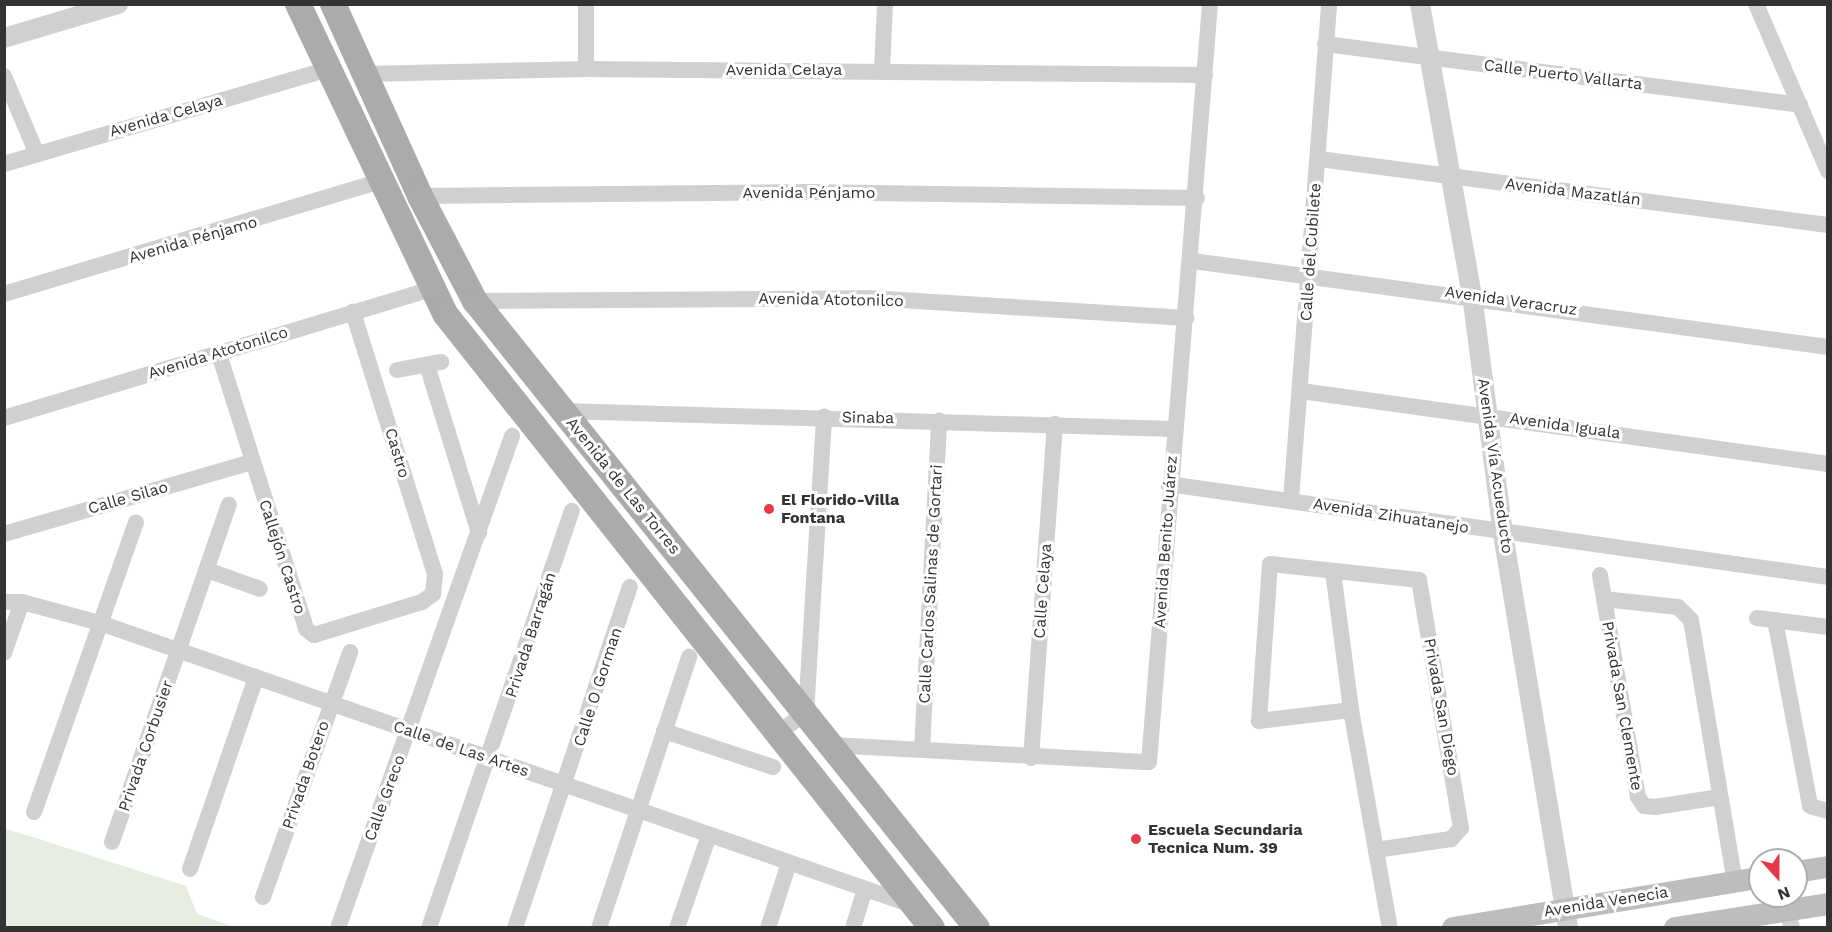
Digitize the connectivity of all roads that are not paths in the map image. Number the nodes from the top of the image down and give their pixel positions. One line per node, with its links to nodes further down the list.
1 (118, 4): 10 (street)
2 (298, 4): 14 (main road, Avenida de Las Torres)
3 (333, 4): 17 (main road, Avenida de Las Torres)
4 (585, 4): 15 (street)
5 (885, 4): 16 (street)
6 (1210, 4): 18 (street, Avenida Benito Juárez)
7 (1329, 4): 12 (street, Calle del Cubilete)
8 (1420, 4): 13 (street, Avenida Vía Acueducto)
9 (1756, 4): 20 (street)
10 (69, 11): 11 (street)
11 (4, 38)
12 (1325, 45): 13 (street, Calle Puerto Vallarta); 22 (street, Calle del Cubilete)
13 (1432, 58): 20 (street, Calle Puerto Vallarta); 25 (street, Avenida Vía Acueducto)
14 (328, 69): 21 (street, Avenida Celaya); 26 (main road, Avenida de Las Torres)
15 (586, 69): 16 (street, Avenida Celaya); 17 (street, Avenida Celaya)
16 (882, 70): 18 (street, Avenida Celaya)
17 (363, 74): 27 (main road, Avenida de Las Torres)
18 (1205, 75): 28 (street, Avenida Benito Juárez)
19 (4, 76): 21 (street)
20 (1800, 105): 24 (street)
21 (38, 154): 23 (street, Avenida Celaya)
22 (1319, 159): 25 (street, Avenida Mazatlán); 31 (street, Calle del Cubilete)
23 (4, 164)
24 (1827, 171)
25 (1450, 176): 29 (street, Avenida Mazatlán); 34 (street, Avenida Vía Acueducto)
26 (380, 181): 32 (main road, Avenida de Las Torres); 33 (street, Avenida Pénjamo)
27 (420, 196): 28 (street, Avenida Pénjamo); 35 (main road, Avenida de Las Torres)
28 (1197, 198): 30 (street, Avenida Benito Juárez)
29 (1827, 225)
30 (1193, 261): 31 (street, Avenida Veracruz); 37 (street, Avenida Benito Juárez)
31 (1309, 272): 34 (street, Avenida Veracruz); 41 (street, Calle del Cubilete)
32 (432, 289): 36 (street, Avenida Atotonilco); 84 (main road, Avenida de Las Torres)
33 (4, 294)
34 (1472, 295): 38 (street, Avenida Veracruz); 43 (street, Avenida Vía Acueducto)
35 (476, 301): 37 (street, Avenida Atotonilco); 42 (main road, Avenida de Las Torres)
36 (353, 312): 39 (street, Avenida Atotonilco); 66 (street, Castro)
37 (1186, 318): 48 (street, Avenida Benito Juárez)
38 (1827, 347)
39 (219, 354): 45 (street, Avenida Atotonilco); 50 (street, Callejón Castro)
40 (397, 370): 57 (street)
41 (1301, 391): 43 (street, Avenida Iguala); 53 (street, Calle del Cubilete)
42 (563, 411): 44 (street, Sinaba); 81 (main road, Avenida de Las Torres)
43 (1488, 415): 51 (street, Avenida Iguala); 59 (street, Avenida Vía Acueducto)
44 (824, 417): 46 (street, Sinaba); 81 (street)
45 (4, 418)
46 (939, 420): 47 (street, Sinaba); 86 (street, Calle Carlos Salinas de Gortari)
47 (1055, 424): 48 (street, Sinaba); 87 (street, Calle Celaya)
48 (1173, 429): 52 (street, Avenida Benito Juárez)
49 (512, 436): 57 (street, Calle Greco)
50 (252, 462): 58 (street, Calle Silao); 66 (street, Callejón Castro)
51 (1827, 464)
52 (1168, 484): 53 (street, Avenida Zihuatanejo); 87 (street, Avenida Benito Juárez)
53 (1291, 500): 59 (street, Avenida Zihuatanejo)
54 (230, 505): 60 (street, Privada Corbusier)
55 (572, 511): 88 (street, Privada Barragán)
56 (136, 522): 72 (street)
57 (479, 533): 82 (street, Calle Greco)
58 (4, 534)
59 (1503, 534): 63 (street, Avenida Zihuatanejo); 109 (street, Avenida Vía Acueducto)
60 (207, 570): 65 (street); 74 (street, Privada Corbusier)
61 (1333, 571): 80 (street); 80 (street, Privada San Diego); 97 (street, Privada San Diego)
62 (1600, 575): 67 (street, Privada San Clemente)
63 (1827, 577)
64 (630, 587): 90 (street, Calle O Gorman)
65 (260, 589)
66 (433, 594)
67 (1604, 598): 91 (street, Privada San Clemente); 91 (street, Privada San Clemente)
68 (4, 602): 69 (street, Calle de Las Artes)
69 (22, 602): 72 (street, Calle de Las Artes); 76 (street)
70 (1757, 618): 71 (street)
71 (1775, 620): 73 (street); 93 (street)
72 (100, 624): 74 (street, Calle de Las Artes); 94 (street)
73 (1827, 627)
74 (179, 651): 78 (street, Calle de Las Artes); 96 (street, Privada Corbusier)
75 (350, 652): 79 (street, Privada Botero)
76 (4, 654)
77 (689, 657): 83 (street)
78 (256, 677): 79 (street, Calle de Las Artes); 100 (street)
79 (331, 704): 82 (street, Calle de Las Artes); 105 (street, Privada Botero)
80 (1351, 710): 97 (street)
81 (806, 713): 84 (street); 85 (main road, Avenida de Las Torres)
82 (410, 731): 88 (street, Calle de Las Artes); 111 (street, Calle Greco)
83 (664, 731): 89 (street); 92 (street)
84 (778, 733): 107 (main road, Avenida de Las Torres)
85 (831, 745): 86 (street, Avenida Benito Juárez); 119 (main road, Avenida de Las Torres)
86 (922, 749): 87 (street, Avenida Benito Juárez)
87 (1031, 758)
88 (491, 759): 90 (street, Calle de Las Artes); 112 (street, Privada Barragán)
89 (773, 767)
90 (566, 787): 92 (street, Calle de Las Artes); 113 (street, Calle O Gorman)
91 (1720, 797): 103 (street, Privada San Clemente)
92 (637, 810): 95 (street, Calle de Las Artes); 114 (street)
93 (1827, 810)
94 (34, 812)
95 (709, 835): 98 (street, Calle de Las Artes); 115 (street)
96 (112, 842)
97 (1376, 850): 120 (street)
98 (789, 862): 104 (street, Calle de Las Artes); 116 (street)
99 (1827, 867): 101 (main road)
100 (190, 868)
101 (1808, 870)
102 (1748, 880): 103 (main road, Avenida Venecia)
103 (1735, 882): 109 (main road, Avenida Venecia)
104 (864, 889): 107 (street, Calle de Las Artes); 117 (street)
105 (263, 897)
106 (1827, 904): 108 (main road)
107 (916, 907): 118 (main road, Avenida de Las Torres)
108 (1786, 912): 110 (main road)
109 (1566, 918): 121 (main road, Avenida Venecia)
110 (1698, 926): 122 (main road)
111 (338, 927)
112 (429, 927)
113 (515, 927)
114 (599, 927)
115 (677, 927)
116 (768, 927)
117 (853, 927)
118 (932, 927)
119 (977, 927)
120 (1390, 927)
121 (1453, 927)
122 (1675, 927)

